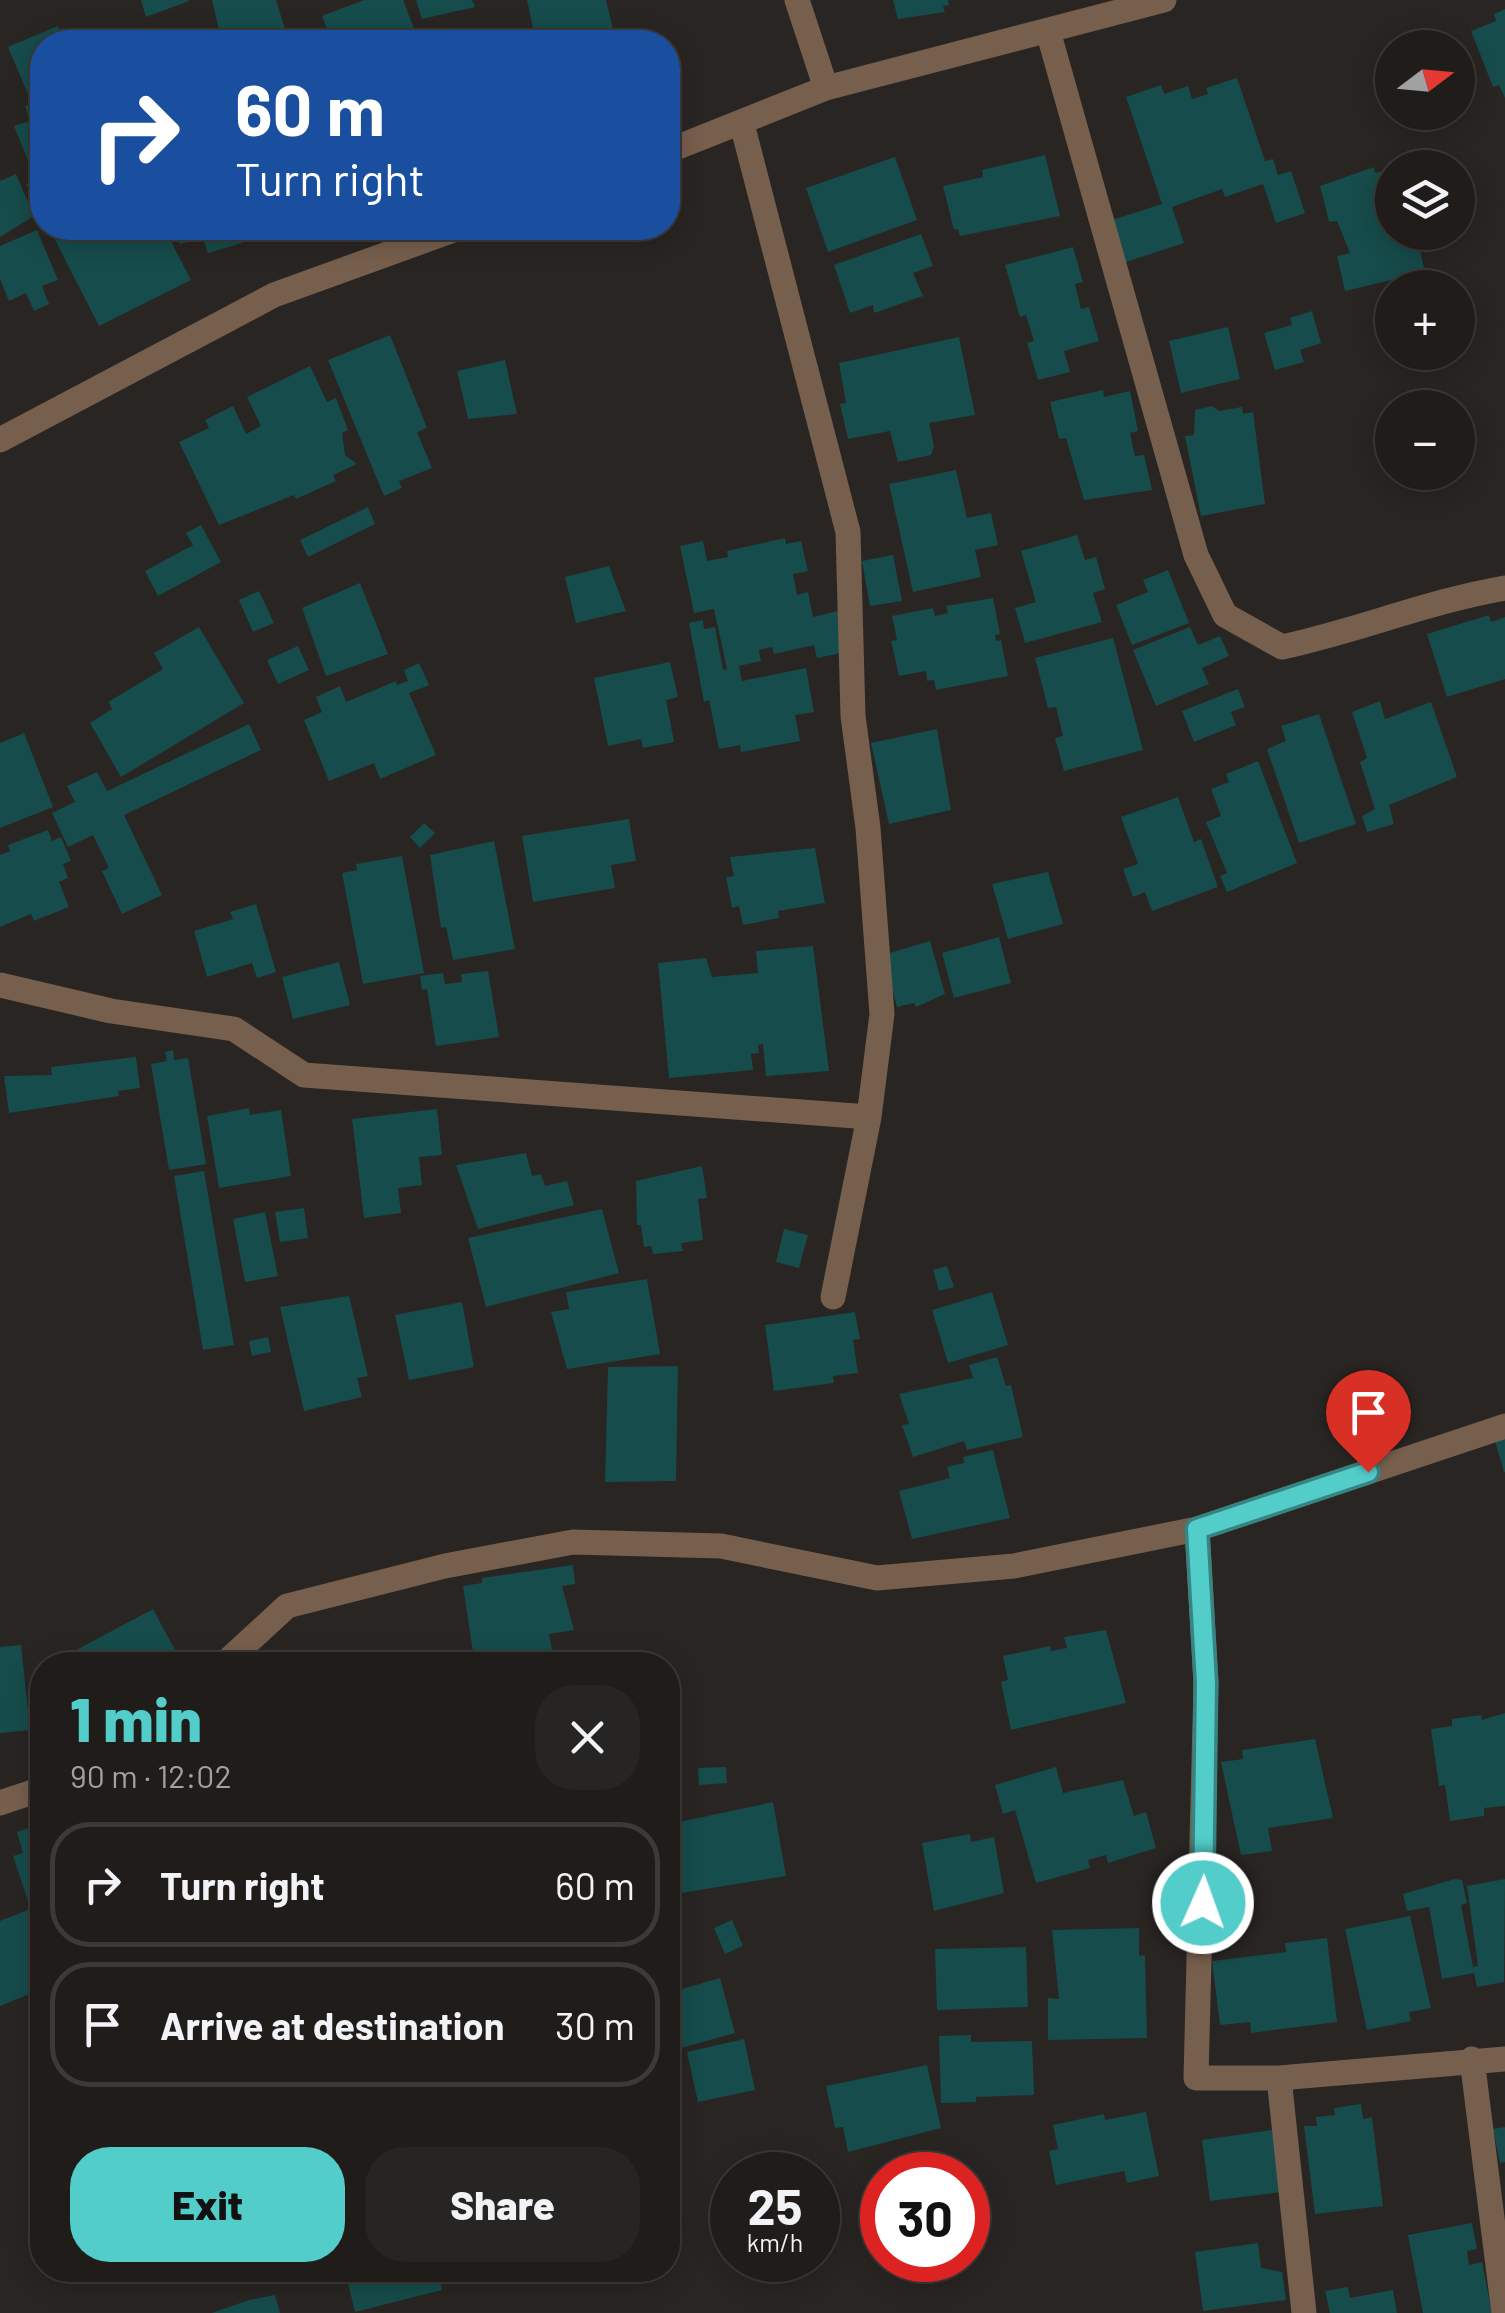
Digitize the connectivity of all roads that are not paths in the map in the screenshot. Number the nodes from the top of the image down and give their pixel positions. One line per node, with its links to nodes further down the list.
1 (796, 0): 4 (street)
2 (1164, 0): 3 (street)
3 (1048, 31): 4 (street); 9 (street)
4 (826, 88): 5 (street)
5 (742, 124): 6 (street); 11 (street)
6 (680, 147)
7 (426, 240): 8 (street)
8 (0, 440)
9 (1505, 588)
10 (0, 985): 11 (street)
11 (869, 1117): 12 (street)
12 (834, 1297)
13 (1505, 1426): 14 (street)
14 (1197, 1529): 15 (street); 20 (street)
15 (237, 1652)
16 (30, 1793): 17 (street)
17 (0, 1803)
18 (1472, 2058): 19 (street); 20 (street); 22 (street)
19 (1505, 2059)
20 (1279, 2078): 21 (street)
21 (1304, 2313)
22 (1504, 2313)

